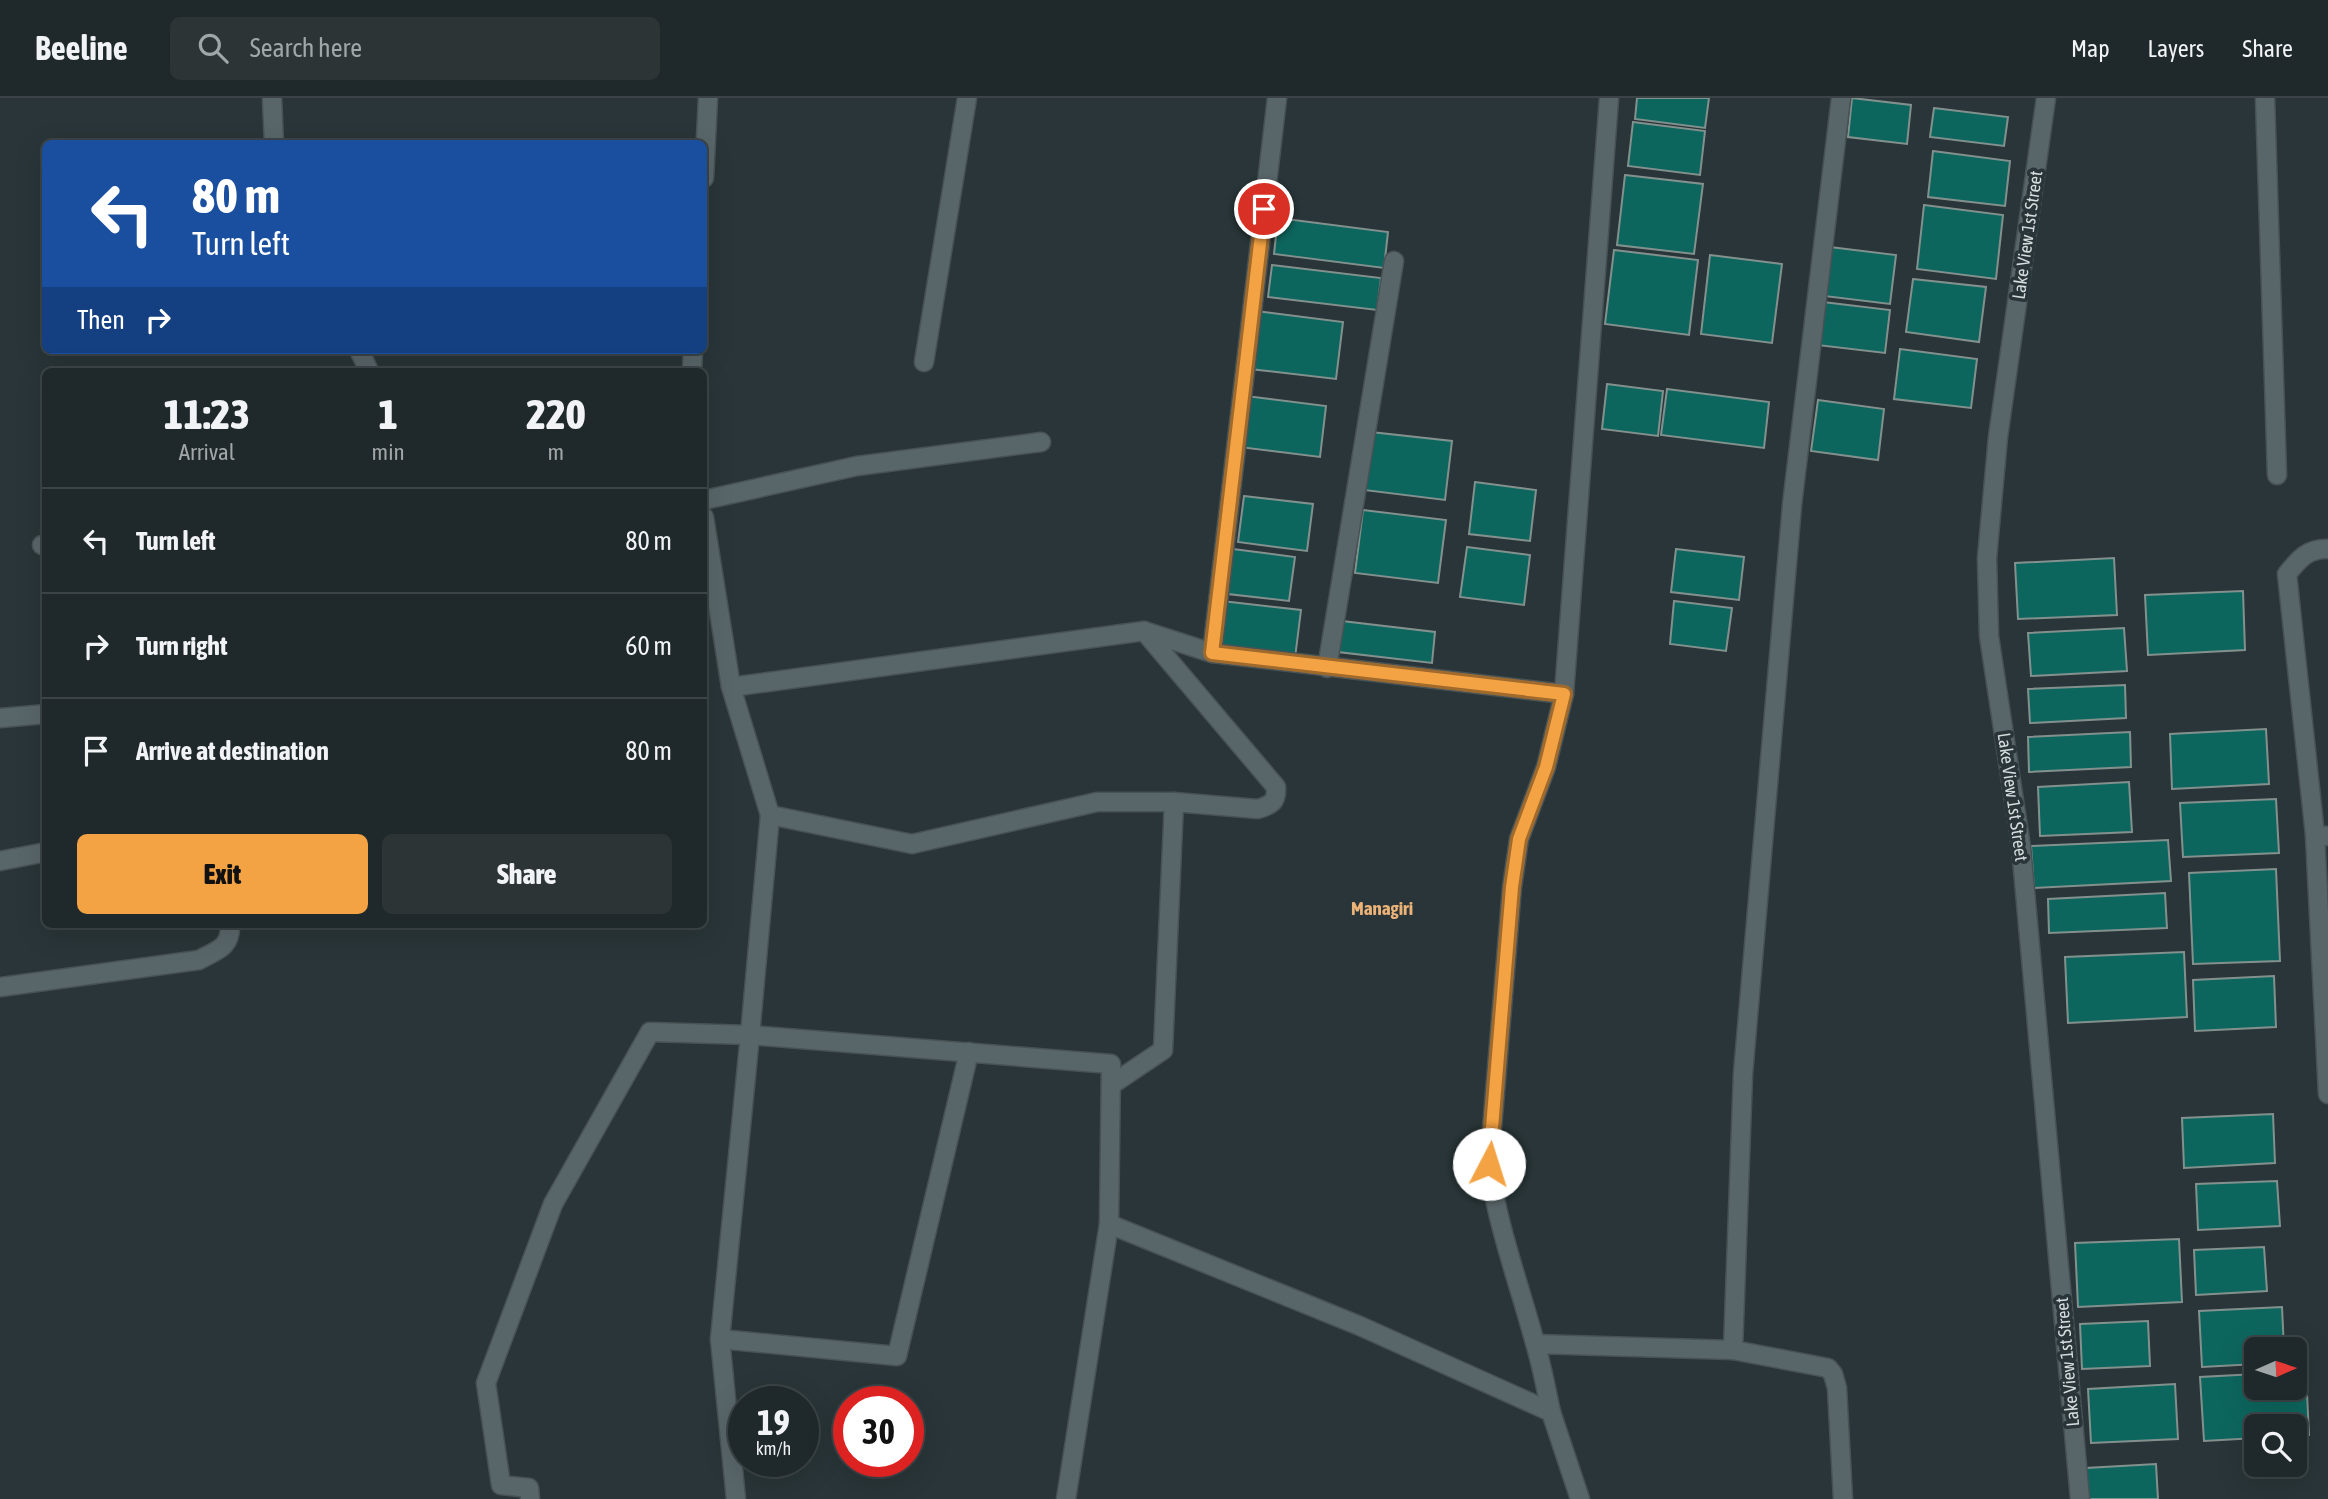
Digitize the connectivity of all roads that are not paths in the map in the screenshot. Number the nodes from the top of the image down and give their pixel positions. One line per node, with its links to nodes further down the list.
1 (272, 98): 9 (street)
2 (708, 98): 10 (street)
3 (967, 98): 12 (street)
4 (1277, 98): 19 (street)
5 (1609, 98): 22 (street)
6 (1841, 98): 39 (street)
7 (2046, 98): 46 (street, Lake View 1st Street)
8 (2265, 98): 14 (street)
9 (274, 140)
10 (706, 140)
11 (1394, 261): 20 (street)
12 (924, 362)
13 (1041, 442): 15 (street)
14 (2277, 475)
15 (707, 499)
16 (707, 535): 21 (street)
17 (2328, 549): 27 (street)
18 (1144, 631): 19 (street); 21 (street); 25 (street)
19 (1212, 653): 20 (street)
20 (1327, 668): 22 (street)
21 (732, 687): 26 (street)
22 (1564, 694): 38 (street)
23 (42, 714): 24 (street)
24 (0, 718)
25 (1174, 802): 26 (street); 34 (street)
26 (770, 815): 32 (street)
27 (2321, 836): 35 (street)
28 (42, 853): 29 (street)
29 (0, 861)
30 (230, 928): 31 (street)
31 (0, 987)
32 (750, 1035): 33 (street); 37 (street); 41 (street)
33 (969, 1052): 34 (street); 37 (street)
34 (1111, 1085): 36 (street)
35 (2328, 1094)
36 (1109, 1224): 40 (street); 43 (street)
37 (720, 1339): 42 (street)
38 (1536, 1344): 39 (street); 40 (street)
39 (1733, 1350): 45 (street)
40 (1551, 1412): 44 (street)
41 (530, 1499)
42 (736, 1499)
43 (1066, 1499)
44 (1580, 1499)
45 (1843, 1499)
46 (2080, 1499)

